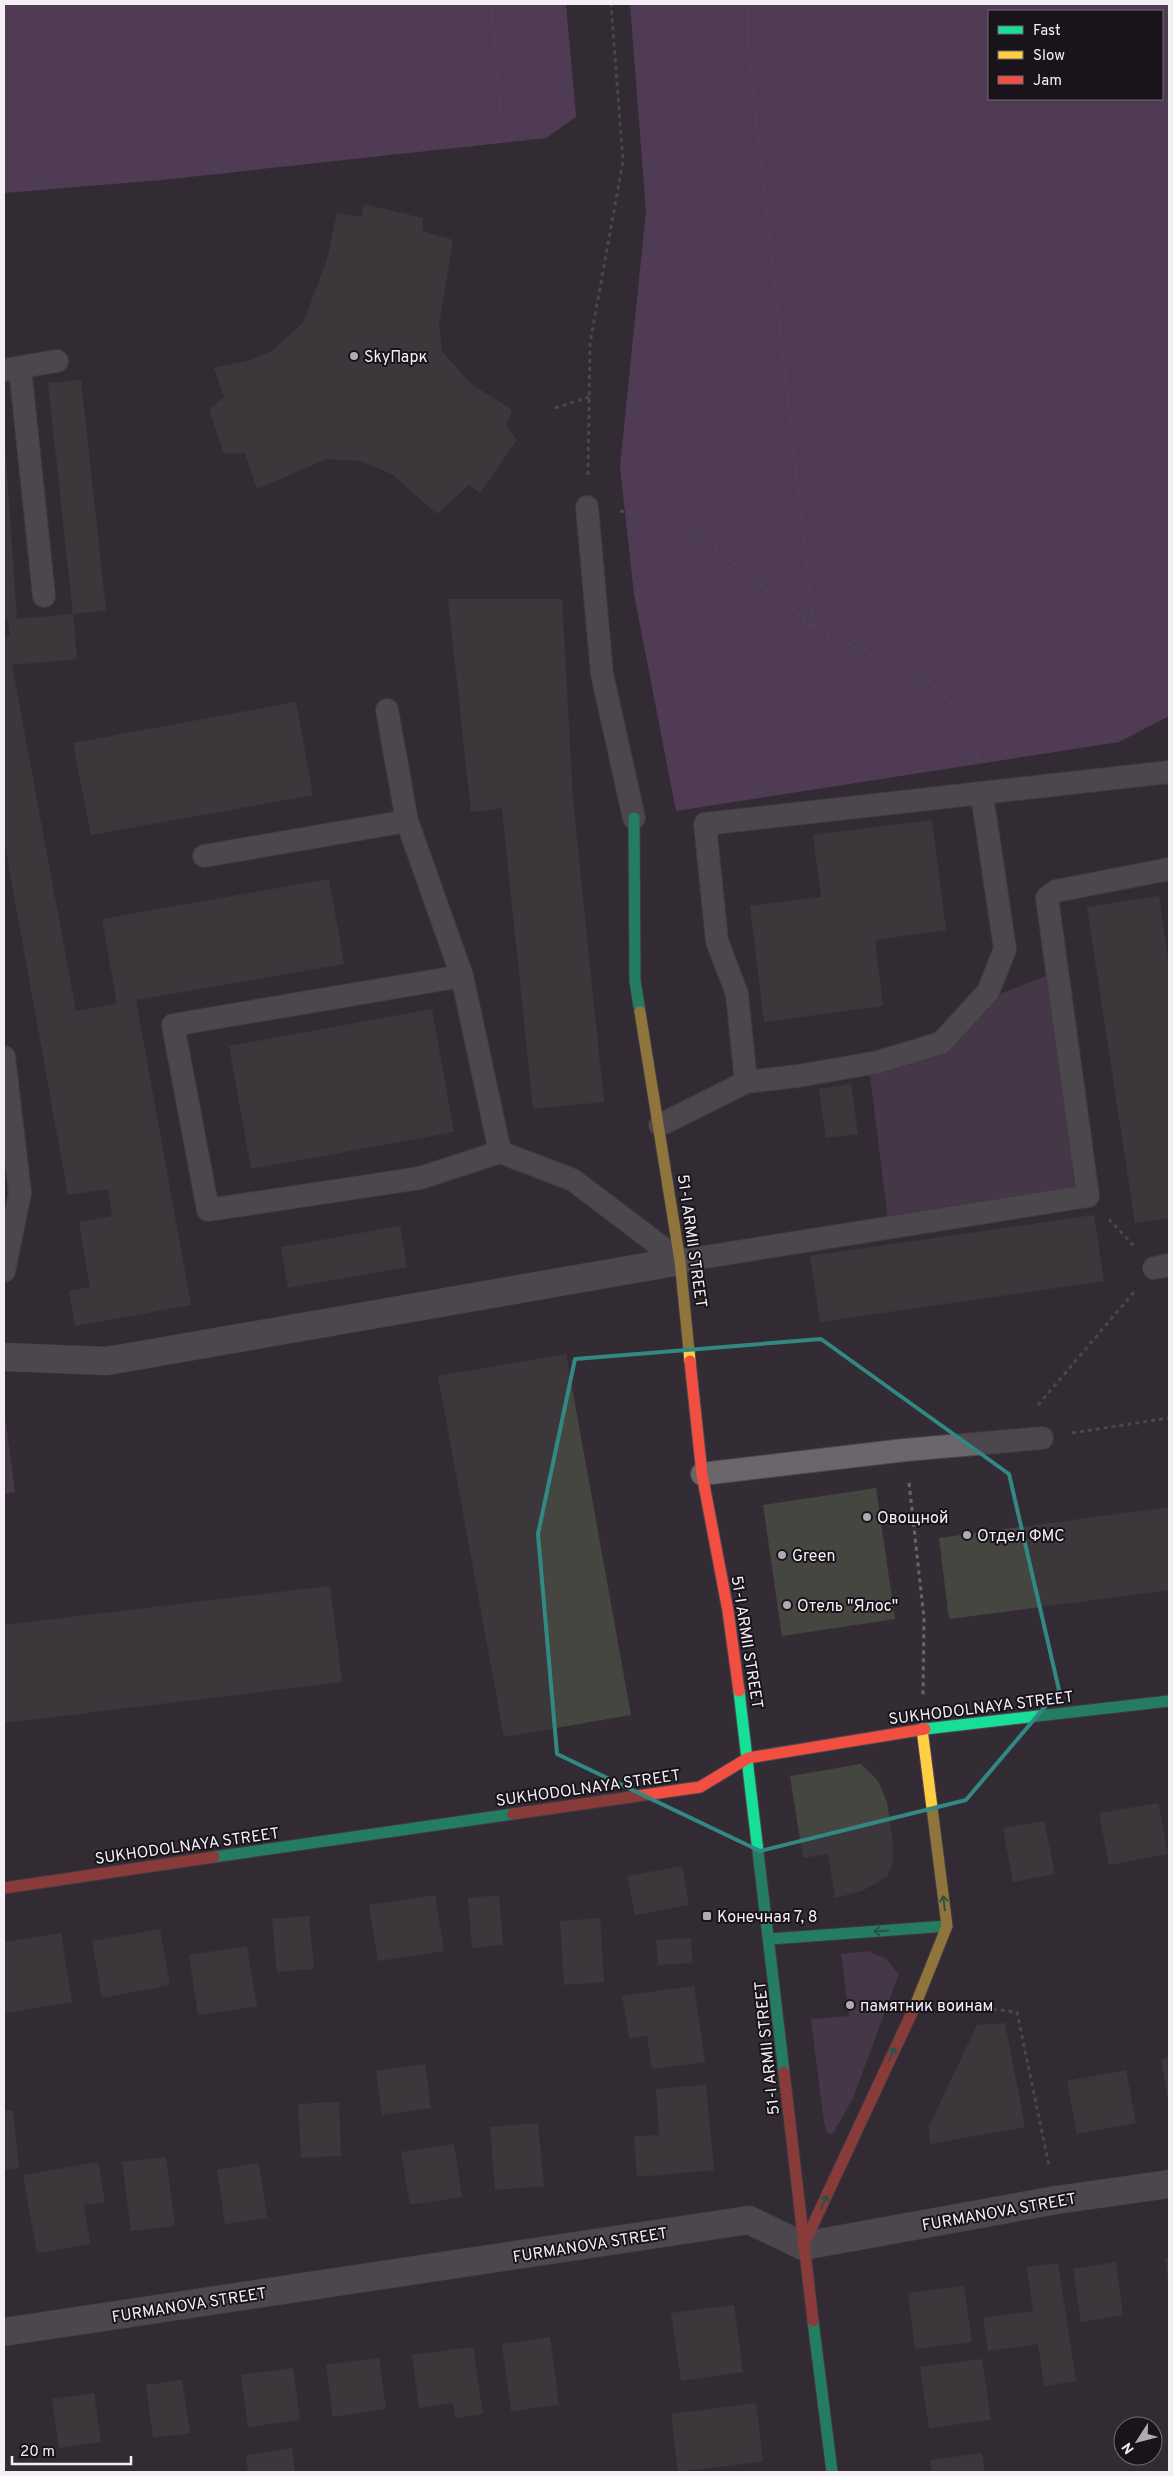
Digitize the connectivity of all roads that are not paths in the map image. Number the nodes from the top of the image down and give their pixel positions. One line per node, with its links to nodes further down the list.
1 (57, 361): 2 (lane)
2 (12, 369): 4 (lane)
3 (587, 508): 8 (lane)
4 (44, 596)
5 (387, 710): 9 (lane)
6 (1169, 772): 7 (lane)
7 (982, 795): 14 (lane); 14 (lane)
8 (634, 818): 15 (street, 51-I ARMII STREET)
9 (407, 821): 10 (lane); 12 (lane)
10 (204, 856)
11 (1169, 868): 18 (lane)
12 (462, 976): 16 (lane); 16 (lane)
13 (4, 1057): 17 (lane)
14 (746, 1082): 15 (lane)
15 (660, 1125): 18 (street, 51-I ARMII STREET)
16 (500, 1152): 18 (lane)
17 (12, 1193): 19 (lane)
18 (680, 1261): 20 (street); 22 (street, 51-I ARMII STREET)
19 (4, 1271)
20 (4, 1357)
21 (1042, 1438): 22 (lane)
22 (702, 1474): 25 (street, 51-I ARMII STREET)
23 (1169, 1701): 24 (street, SUKHODOLNAYA STREET)
24 (922, 1729): 25 (street, SUKHODOLNAYA STREET); 27 (street, one-way to 24)
25 (748, 1758): 26 (street, SUKHODOLNAYA STREET); 28 (street, 51-I ARMII STREET)
26 (4, 1888)
27 (947, 1926): 28 (street, one-way to 28); 30 (street, one-way to 27)
28 (770, 1939): 30 (street, 51-I ARMII STREET)
29 (1169, 2184): 30 (street, FURMANOVA STREET)
30 (803, 2246): 31 (street, FURMANOVA STREET); 32 (street, 51-I ARMII STREET)
31 (4, 2332)
32 (832, 2472)

